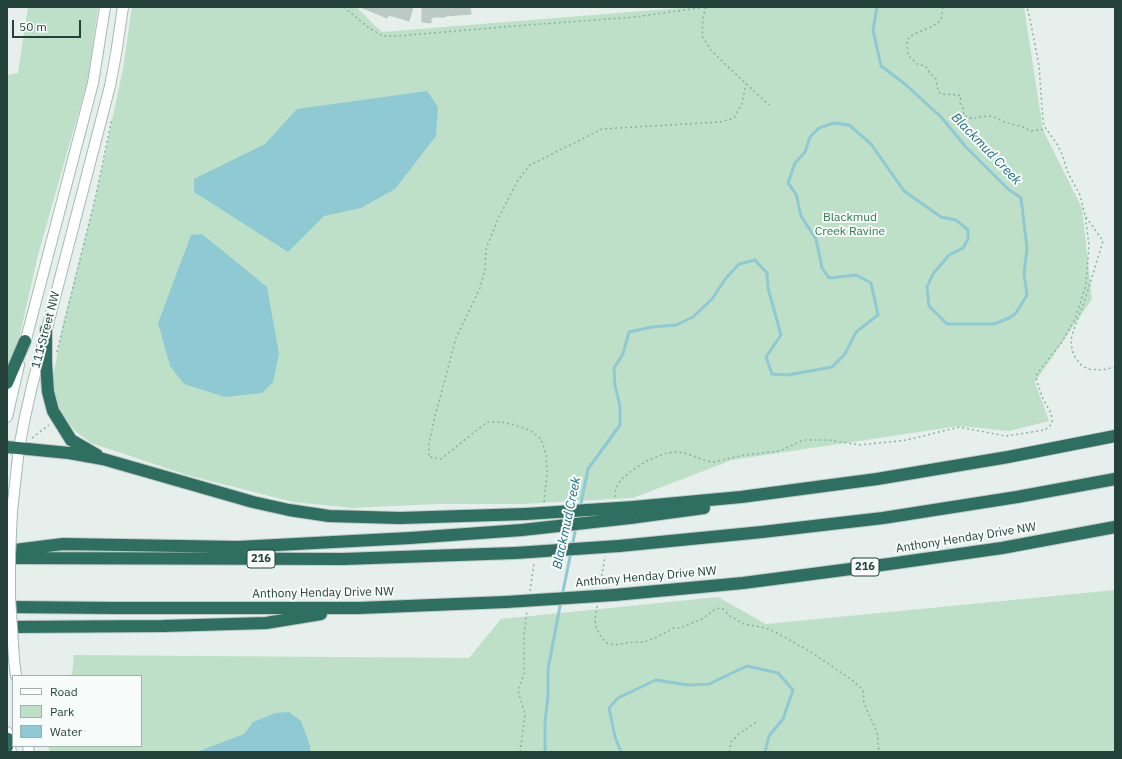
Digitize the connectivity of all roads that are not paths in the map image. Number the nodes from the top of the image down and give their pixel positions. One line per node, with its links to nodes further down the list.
1 (105, 7): 4 (main road, 111 Street NW)
2 (122, 7): 3 (main road, 111 Street NW)
3 (46, 330): 9 (main road, 111 Street NW); 10 (highway)
4 (25, 341): 5 (highway); 6 (main road, 111 Street NW)
5 (7, 383)
6 (7, 417)
7 (1115, 436): 14 (highway)
8 (7, 447): 9 (highway)
9 (20, 448): 10 (highway); 21 (main road, 111 Street NW, bridge)
10 (103, 459): 14 (highway, bridge)
11 (1115, 471): 13 (highway)
12 (1115, 479): 13 (highway, 216)
13 (1017, 497): 17 (highway, 216, bridge)
14 (631, 513): 16 (highway, bridge)
15 (1115, 527): 19 (highway, Anthony Henday Drive NW / 216, bridge)
16 (7, 551)
17 (7, 558)
18 (7, 607): 19 (highway, Anthony Henday Drive NW / 216)
19 (360, 608): 20 (highway)
20 (7, 627)
21 (16, 675)
22 (7, 739): 23 (main road)
23 (11, 752)

